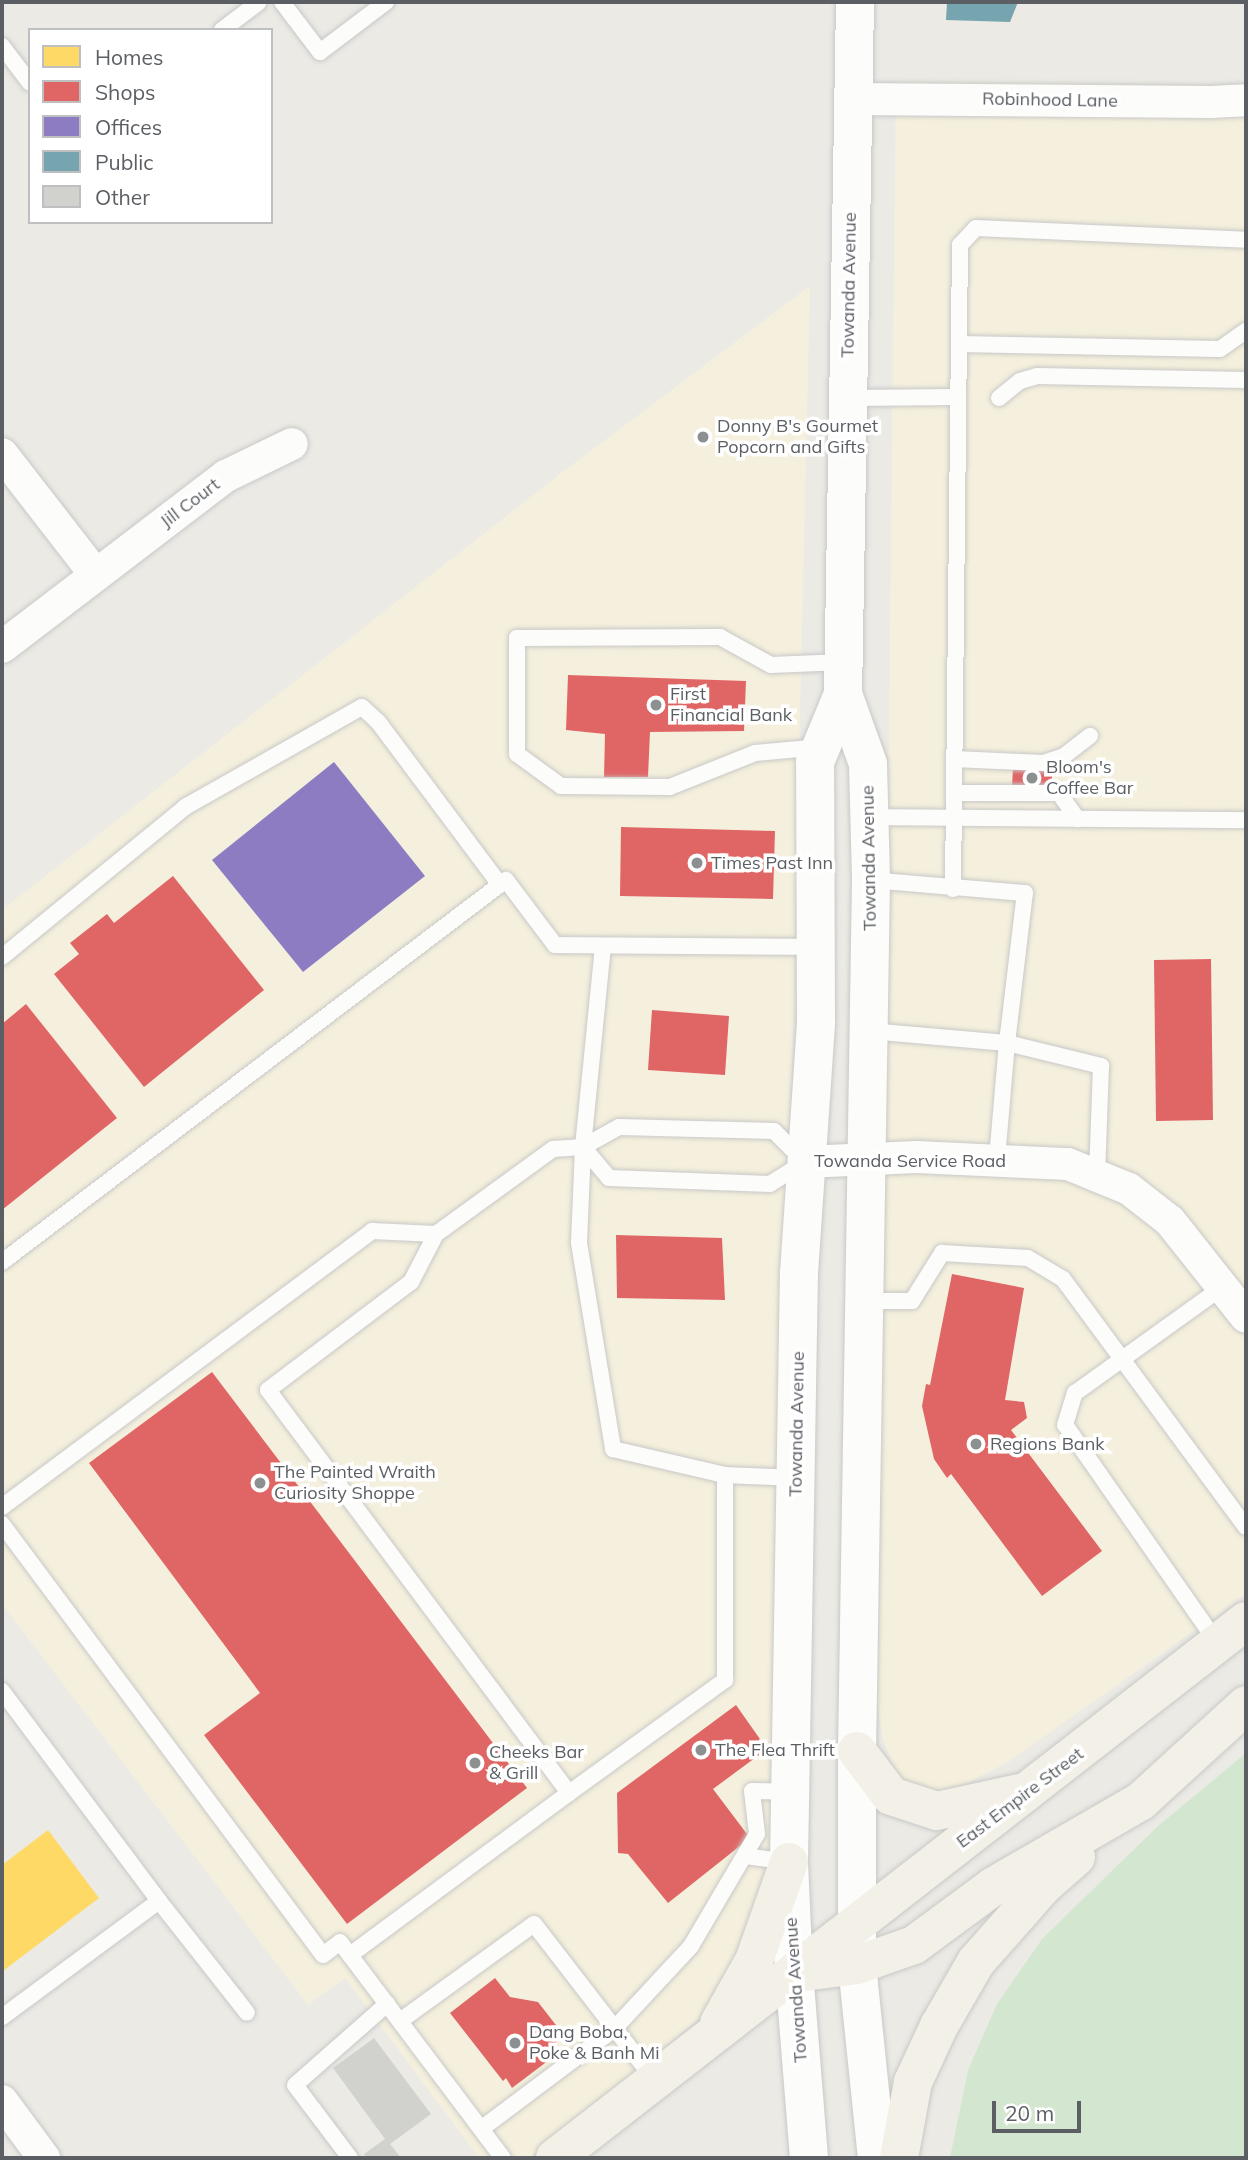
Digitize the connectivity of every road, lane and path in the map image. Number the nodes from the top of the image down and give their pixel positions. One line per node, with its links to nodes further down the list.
1 (259, 2): 5 (lane)
2 (282, 2): 3 (lane)
3 (386, 2)
4 (855, 2): 8 (main road, Towanda Avenue)
5 (225, 28)
6 (2, 46): 7 (lane)
7 (28, 80)
8 (853, 99): 9 (street, Robinhood Lane); 15 (main road, Towanda Avenue)
9 (1246, 100)
10 (1246, 240): 12 (lane)
11 (1246, 331): 12 (lane)
12 (959, 344): 14 (lane)
13 (1246, 380): 16 (lane)
14 (958, 397): 15 (lane); 24 (lane)
15 (847, 398): 21 (main road, Towanda Avenue)
16 (999, 398)
17 (292, 444): 19 (street, Jill Court)
18 (2, 454): 19 (street)
19 (96, 575): 20 (street, Jill Court)
20 (2, 647)
21 (843, 678): 23 (main road, Towanda Avenue); 23 (lane)
22 (1090, 736): 24 (lane)
23 (842, 747): 26 (main road, Towanda Avenue); 34 (main road, Towanda Avenue)
24 (954, 759): 25 (lane)
25 (954, 793): 27 (lane); 28 (lane)
26 (869, 817): 27 (lane); 30 (main road, Towanda Avenue)
27 (954, 818): 28 (lane); 32 (lane)
28 (1077, 819): 29 (lane)
29 (1246, 820)
30 (871, 880): 32 (lane); 36 (main road, Towanda Avenue)
31 (500, 885): 33 (lane); 35 (lane); 44 (lane)
32 (953, 888): 37 (lane)
33 (603, 946): 34 (lane); 38 (lane)
34 (816, 947): 41 (main road, Towanda Avenue)
35 (2, 957)
36 (869, 1031): 37 (lane); 39 (main road, Towanda Avenue)
37 (1007, 1043): 40 (lane); 42 (lane)
38 (583, 1147): 41 (lane); 41 (lane); 43 (lane); 48 (lane)
39 (866, 1159): 40 (street, Towanda Service Road); 41 (street, Towanda Service Road); 46 (main road, Towanda Avenue)
40 (997, 1159): 42 (street, Towanda Service Road)
41 (805, 1162): 49 (main road, Towanda Avenue)
42 (1097, 1176): 45 (street, Towanda Service Road)
43 (436, 1234): 50 (lane); 59 (lane)
44 (2, 1262)
45 (1238, 1300): 47 (lane)
46 (866, 1301): 47 (lane); 56 (main road, Towanda Avenue)
47 (1124, 1360): 52 (lane); 53 (lane)
48 (725, 1475): 49 (lane); 59 (lane)
49 (797, 1478): 58 (main road, Towanda Avenue)
50 (2, 1507)
51 (2, 1524): 65 (lane)
52 (1246, 1527)
53 (1232, 1632): 57 (main road, East Empire Street)
54 (2, 1691): 63 (lane)
55 (1246, 1704): 60 (main road)
56 (857, 1751): 57 (main road); 64 (main road, Towanda Avenue)
57 (1028, 1791): 64 (main road, East Empire Street)
58 (791, 1792): 61 (lane); 62 (main road, Towanda Avenue)
59 (569, 1793): 65 (lane)
60 (1141, 1801): 66 (main road); 83 (main road)
61 (745, 1856): 62 (lane); 72 (lane)
62 (789, 1862): 67 (main road, Towanda Avenue); 73 (main road)
63 (159, 1901): 69 (lane); 70 (lane)
64 (858, 1923): 66 (main road, Towanda Avenue); 67 (main road, East Empire Street)
65 (350, 1955): 68 (lane)
66 (857, 1965): 67 (main road); 82 (main road, Towanda Avenue)
67 (794, 1973): 73 (main road, East Empire Street); 81 (main road, Towanda Avenue)
68 (387, 2004): 71 (lane); 78 (lane)
69 (247, 2013)
70 (2, 2017)
71 (400, 2021): 72 (lane); 76 (lane)
72 (614, 2029): 74 (lane); 76 (lane)
73 (710, 2039): 74 (main road, East Empire Street)
74 (656, 2082): 80 (main road, East Empire Street)
75 (2, 2101): 77 (street)
76 (481, 2129): 79 (lane)
77 (44, 2158)
78 (350, 2158)
79 (503, 2158)
80 (555, 2158)
81 (809, 2158)
82 (877, 2158)
83 (899, 2158)

